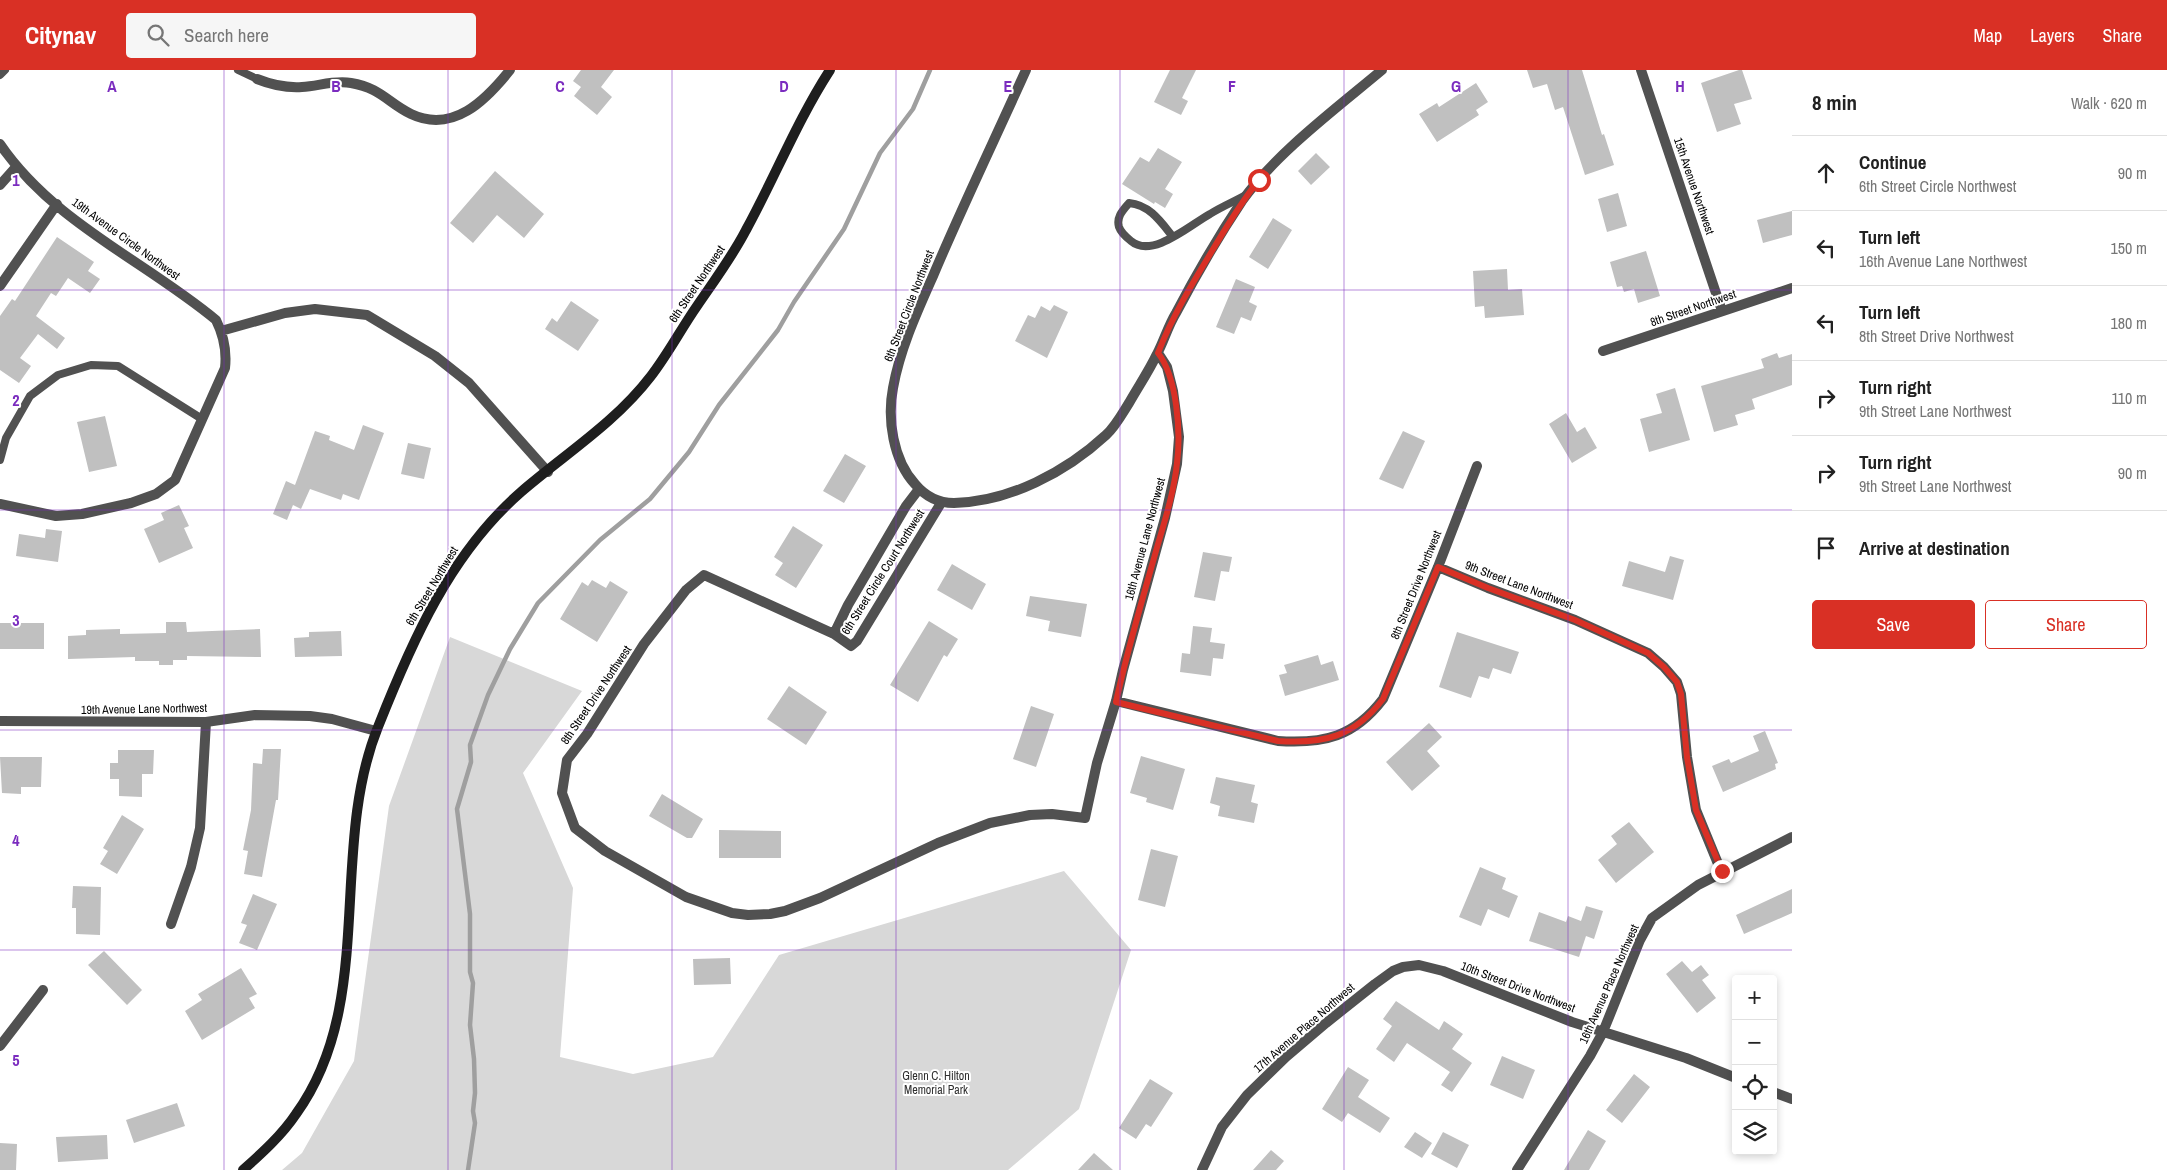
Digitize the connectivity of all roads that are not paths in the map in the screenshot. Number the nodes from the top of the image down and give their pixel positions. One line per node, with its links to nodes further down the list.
1 (5, 70): 8 (lane)
2 (238, 70): 9 (lane)
3 (510, 70): 9 (street)
4 (830, 70): 25 (street, 6th Street Northwest)
5 (1026, 70): 26 (street, 6th Street Circle Northwest)
6 (1382, 70): 13 (street)
7 (1641, 70): 18 (street, 15th Avenue Northwest)
8 (0, 75)
9 (258, 79)
10 (0, 144): 11 (street, 19th Avenue Circle Northwest)
11 (16, 168): 12 (street); 14 (street, 19th Avenue Circle Northwest)
12 (0, 185)
13 (1248, 194): 15 (lane); 21 (street)
14 (57, 204): 16 (street); 19 (street, 19th Avenue Circle Northwest)
15 (1173, 237): 15 (lane)
16 (0, 286)
17 (1792, 288): 18 (street, 8th Street Northwest)
18 (1722, 311): 20 (street, 8th Street Northwest)
19 (222, 331): 22 (street); 25 (street)
20 (1603, 351)
21 (1158, 353): 27 (street); 31 (street, 16th Avenue Lane Northwest)
22 (202, 419): 23 (lane); 28 (street)
23 (0, 460)
24 (1477, 466): 29 (street, 8th Street Drive Northwest)
25 (548, 472): 34 (street, 6th Street Northwest)
26 (919, 489): 27 (street, 6th Street Circle Northwest); 30 (street, 6th Street Circle Court Northwest)
27 (941, 503): 30 (street, 6th Street Circle Court Northwest)
28 (0, 504)
29 (1438, 567): 31 (street, 8th Street Drive Northwest); 37 (street, 9th Street Lane Northwest)
30 (834, 634): 35 (street, 8th Street Drive Northwest)
31 (1116, 702): 35 (street, 16th Avenue Lane Northwest)
32 (0, 721): 33 (street, 19th Avenue Lane Northwest)
33 (206, 722): 34 (street, 19th Avenue Lane Northwest); 38 (street)
34 (376, 731): 46 (street, 6th Street Northwest)
35 (1084, 818)
36 (1792, 838): 37 (street, 16th Avenue Place Northwest)
37 (1722, 871): 41 (street, 16th Avenue Place Northwest)
38 (171, 924)
39 (1404, 967): 41 (street, 10th Street Drive Northwest); 47 (street, 17th Avenue Place Northwest)
40 (43, 990): 42 (street)
41 (1603, 1032): 43 (street, 10th Street Drive Northwest); 48 (street, 16th Avenue Place Northwest)
42 (0, 1046)
43 (1732, 1076)
44 (1777, 1093): 45 (street)
45 (1792, 1099)
46 (243, 1170)
47 (1202, 1170)
48 (1517, 1170)

